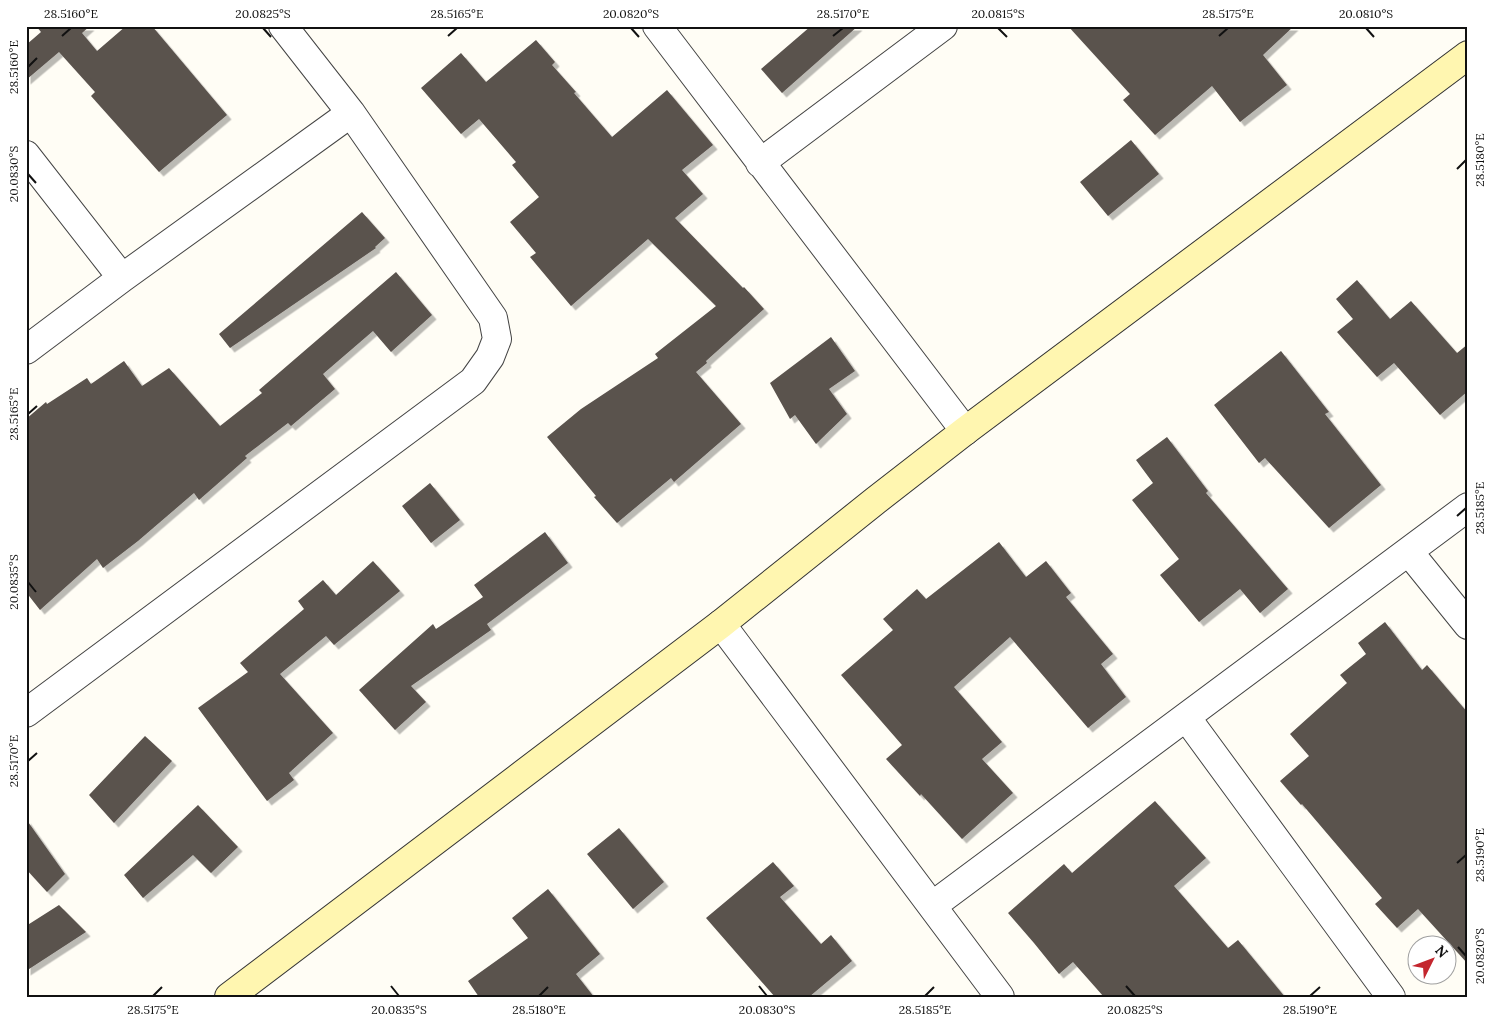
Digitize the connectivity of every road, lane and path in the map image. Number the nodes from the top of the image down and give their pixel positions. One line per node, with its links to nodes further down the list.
1 (283, 26): 5 (street)
2 (657, 26): 7 (street)
3 (943, 26): 7 (street)
4 (1468, 55): 10 (street)
5 (351, 113): 8 (street); 15 (street)
6 (26, 155): 8 (street)
7 (760, 163): 10 (street)
8 (122, 278): 9 (street)
9 (26, 350)
10 (965, 431): 13 (street)
11 (1468, 507): 12 (street)
12 (1409, 552): 14 (street); 16 (street)
13 (721, 624): 17 (street); 18 (street)
14 (1468, 625)
15 (26, 713)
16 (1186, 717): 17 (street); 20 (street)
17 (932, 906): 19 (street)
18 (229, 997)
19 (1000, 997)
20 (1391, 997)

